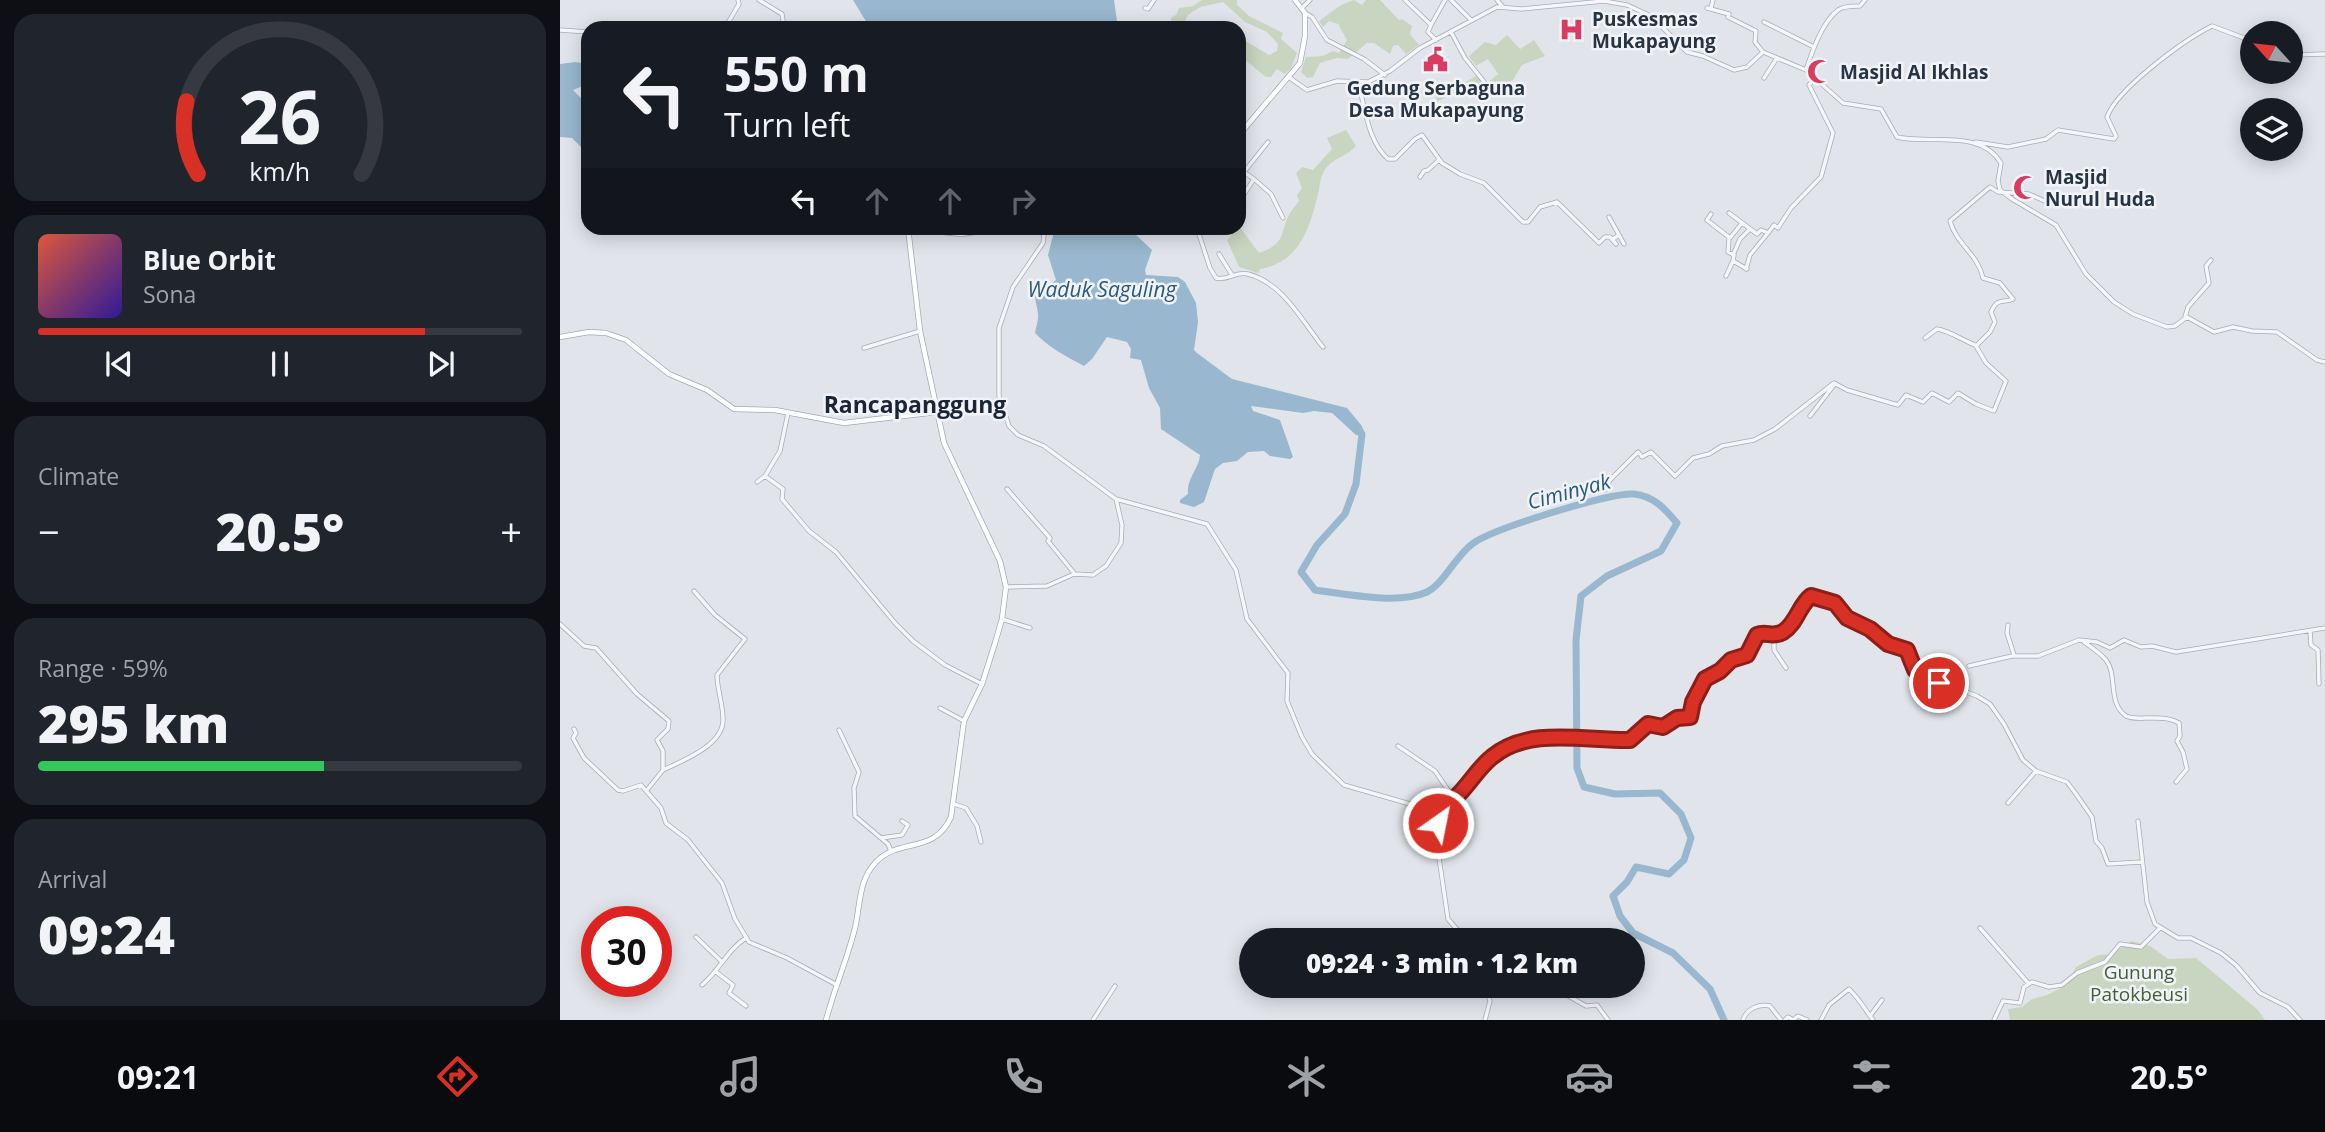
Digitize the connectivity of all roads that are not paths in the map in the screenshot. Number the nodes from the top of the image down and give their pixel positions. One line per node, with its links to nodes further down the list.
1 (738, 0): 16 (street)
2 (759, 0): 17 (street)
3 (1154, 0): 13 (street)
4 (1295, 0): 14 (main road)
5 (1310, 0): 14 (street)
6 (1405, 0): 19 (street)
7 (1445, 0): 19 (street)
8 (1451, 0): 15 (street)
9 (1497, 0): 12 (street)
10 (1713, 0): 26 (street)
11 (1865, 0): 25 (street)
12 (1503, 7): 15 (street); 26 (street)
13 (1146, 8)
14 (1303, 11): 31 (street); 32 (main road)
15 (1471, 20): 22 (street)
16 (729, 21)
17 (783, 21)
18 (1764, 22): 25 (street)
19 (1431, 25): 24 (street)
20 (560, 30): 21 (street)
21 (581, 32)
22 (1451, 32): 24 (street); 36 (street)
23 (2240, 36): 39 (street)
24 (1436, 40): 31 (street)
25 (1814, 47): 30 (street)
26 (1763, 52): 29 (street)
27 (2325, 54): 28 (street)
28 (2303, 55)
29 (1777, 58): 30 (street); 33 (street)
30 (1806, 70): 34 (street)
31 (1385, 75): 35 (street)
32 (1290, 78): 35 (street); 37 (main road)
33 (1764, 78)
34 (1815, 78): 39 (street); 54 (street)
35 (1359, 83): 40 (street)
36 (1485, 83)
37 (1246, 127)
38 (1268, 142): 41 (street)
39 (1973, 142): 46 (street)
40 (1439, 159): 43 (street); 60 (street)
41 (1246, 165)
42 (1246, 173): 44 (street)
43 (1420, 177)
44 (1254, 179): 45 (street); 51 (street)
45 (1246, 191)
46 (2003, 193): 47 (street); 69 (street); 73 (street)
47 (2049, 203)
48 (1729, 213): 52 (street)
49 (1711, 214): 59 (street)
50 (1609, 217): 58 (street)
51 (1283, 218)
52 (1742, 223): 53 (street); 59 (street)
53 (1750, 229): 54 (street); 64 (street)
54 (1768, 233): 66 (street)
55 (909, 235): 70 (main road)
56 (1044, 235): 85 (street)
57 (1199, 235): 67 (street)
58 (1619, 235): 60 (street); 62 (street)
59 (1729, 238): 64 (street)
60 (1613, 240): 61 (street)
61 (1616, 244)
62 (1624, 244)
63 (1219, 254): 67 (street)
64 (1733, 255): 66 (street)
65 (2211, 260): 69 (street)
66 (1733, 261): 68 (street)
67 (1232, 275): 74 (street)
68 (1726, 276)
69 (2185, 317): 76 (street)
70 (920, 331): 75 (street); 78 (main road)
71 (560, 337): 79 (main road)
72 (1925, 338): 73 (street)
73 (1976, 346): 77 (street)
74 (1323, 347)
75 (864, 348)
76 (2325, 362)
77 (1835, 383): 80 (street); 84 (street)
78 (937, 412): 79 (main road); 87 (main road)
79 (788, 414): 81 (street)
80 (1810, 416)
81 (765, 476): 82 (street); 100 (street)
82 (757, 482)
83 (1007, 489): 86 (street)
84 (1605, 490)
85 (1116, 499): 86 (street); 114 (street)
86 (1074, 574): 87 (street)
87 (1006, 587): 89 (main road)
88 (694, 591): 107 (street)
89 (1002, 619): 92 (street); 100 (main road)
90 (560, 624): 107 (street)
91 (2008, 625): 97 (street)
92 (1030, 628)
93 (2325, 628): 94 (street)
94 (2310, 631): 96 (street); 101 (street)
95 (1766, 635): 99 (street); 108 (street); 111 (street)
96 (2082, 641): 97 (street); 109 (street)
97 (2011, 656): 98 (street)
98 (1969, 666)
99 (1786, 668)
100 (982, 684): 103 (main road)
101 (2319, 684)
102 (940, 708): 103 (street)
103 (964, 721): 113 (main road)
104 (574, 729): 110 (street)
105 (839, 730): 117 (street)
106 (1398, 746): 111 (street)
107 (663, 770): 110 (street)
108 (2036, 771): 112 (street); 120 (street)
109 (2176, 782)
110 (647, 790): 125 (street)
111 (1454, 799): 114 (street)
112 (2008, 803)
113 (954, 804): 118 (street); 119 (main road)
114 (1434, 814): 121 (street)
115 (902, 821): 117 (street)
116 (2138, 821): 120 (street)
117 (881, 838): 119 (street)
118 (981, 842)
119 (891, 851): 130 (main road)
120 (2141, 863): 123 (street)
121 (1456, 928)
122 (1980, 928): 128 (street)
123 (2160, 928): 128 (street); 147 (street)
124 (696, 937): 126 (street)
125 (746, 938): 126 (street); 130 (street)
126 (721, 961): 127 (street)
127 (715, 971): 129 (street); 135 (street)
128 (2029, 984): 146 (street)
129 (702, 985)
130 (837, 985): 137 (main road)
131 (1115, 986): 138 (street)
132 (1489, 998): 139 (street)
133 (1571, 998): 140 (street)
134 (1882, 1000): 136 (street)
135 (746, 1006)
136 (1872, 1018): 145 (street)
137 (826, 1020)
138 (1093, 1020)
139 (1485, 1020)
140 (1608, 1020)
141 (1743, 1020): 142 (street)
142 (1783, 1020): 143 (street)
143 (1793, 1020): 144 (street)
144 (1807, 1020)
145 (1821, 1020)
146 (1994, 1020)
147 (2300, 1020)

